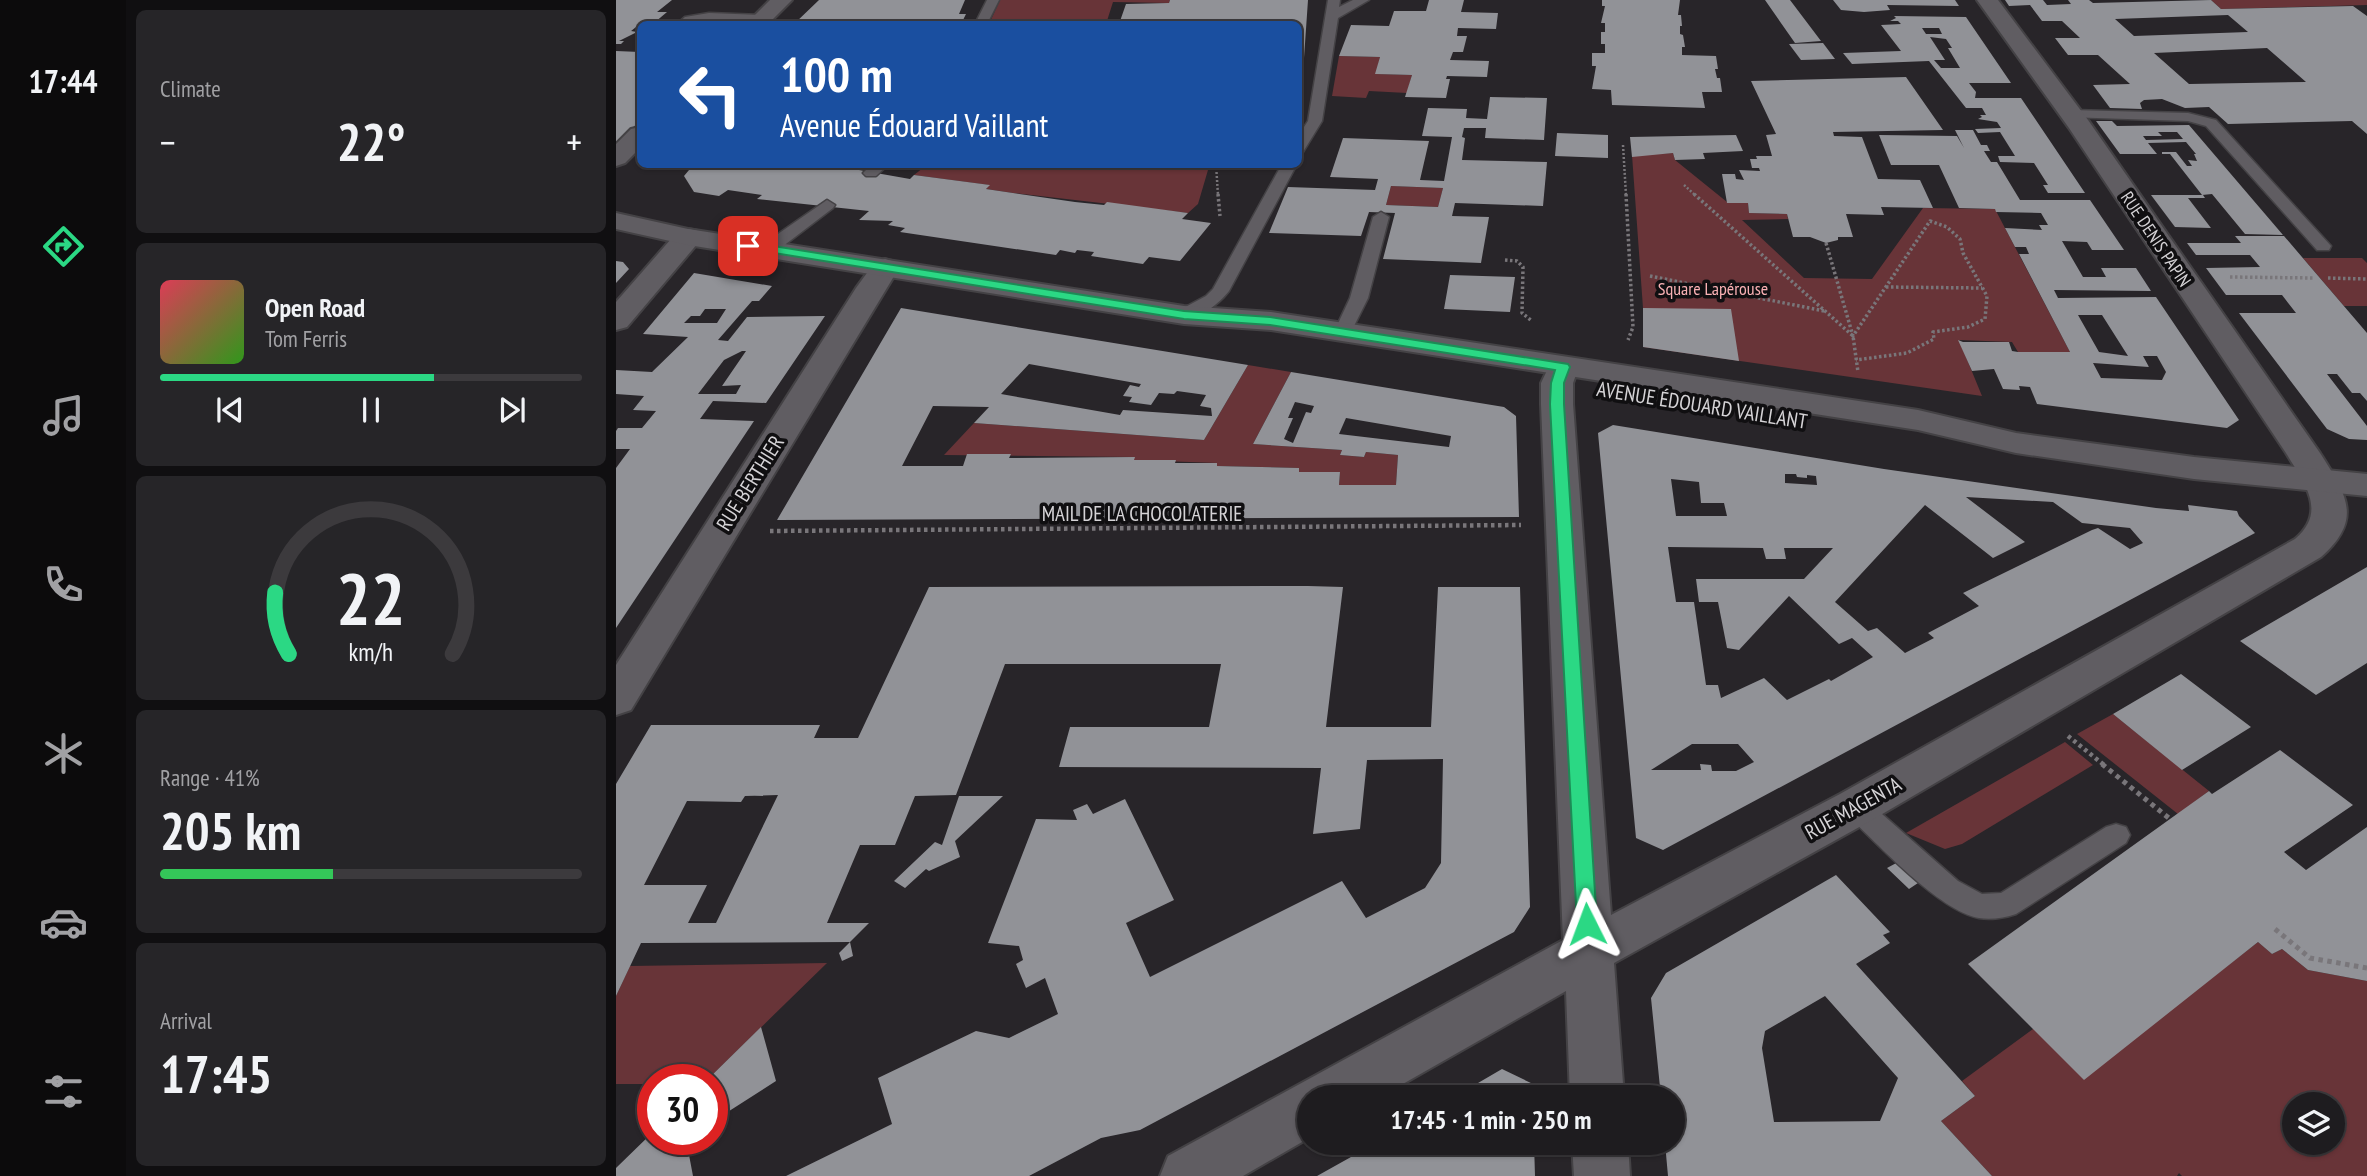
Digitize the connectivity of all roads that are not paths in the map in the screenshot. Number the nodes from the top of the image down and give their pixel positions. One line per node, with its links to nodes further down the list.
1 (782, 0): 9 (street)
2 (993, 0): 10 (lane)
3 (1334, 0): 6 (lane)
4 (1363, 0): 6 (lane)
5 (1987, 0): 11 (street, RUE DENIS PAPIN)
6 (1331, 16): 13 (lane)
7 (687, 21): 8 (lane)
8 (754, 21)
9 (760, 21)
10 (982, 21)
11 (2071, 114): 21 (lane); 28 (street, RUE DENIS PAPIN)
12 (637, 137): 14 (street)
13 (1302, 142)
14 (616, 158)
15 (1288, 168): 24 (lane)
16 (827, 205): 22 (lane)
17 (1381, 217): 26 (lane)
18 (616, 221): 20 (street, AVENUE ÉDOUARD VAILLANT)
19 (616, 235): 20 (street, AVENUE ÉDOUARD VAILLANT)
20 (688, 237): 22 (street, AVENUE ÉDOUARD VAILLANT); 25 (street)
21 (2323, 246)
22 (768, 249): 23 (street, AVENUE ÉDOUARD VAILLANT)
23 (885, 268): 24 (street, AVENUE ÉDOUARD VAILLANT); 30 (street, RUE BERTHIER)
24 (1184, 315): 26 (street, AVENUE ÉDOUARD VAILLANT); 27 (street, AVENUE ÉDOUARD VAILLANT)
25 (616, 321)
26 (1343, 332): 27 (street, AVENUE ÉDOUARD VAILLANT)
27 (1560, 375): 28 (street, AVENUE ÉDOUARD VAILLANT); 33 (street)
28 (2320, 482): 29 (street, AVENUE ÉDOUARD VAILLANT); 31 (street, RUE MAGENTA)
29 (2367, 485)
30 (616, 698)
31 (1856, 807): 32 (lane); 33 (street, RUE MAGENTA)
32 (2116, 835)
33 (1588, 951): 34 (street, RUE MAGENTA); 35 (street)
34 (1350, 1085)
35 (1596, 1085)
36 (1297, 1115): 38 (street)
37 (1601, 1155): 39 (street)
38 (1188, 1176)
39 (1602, 1176)

